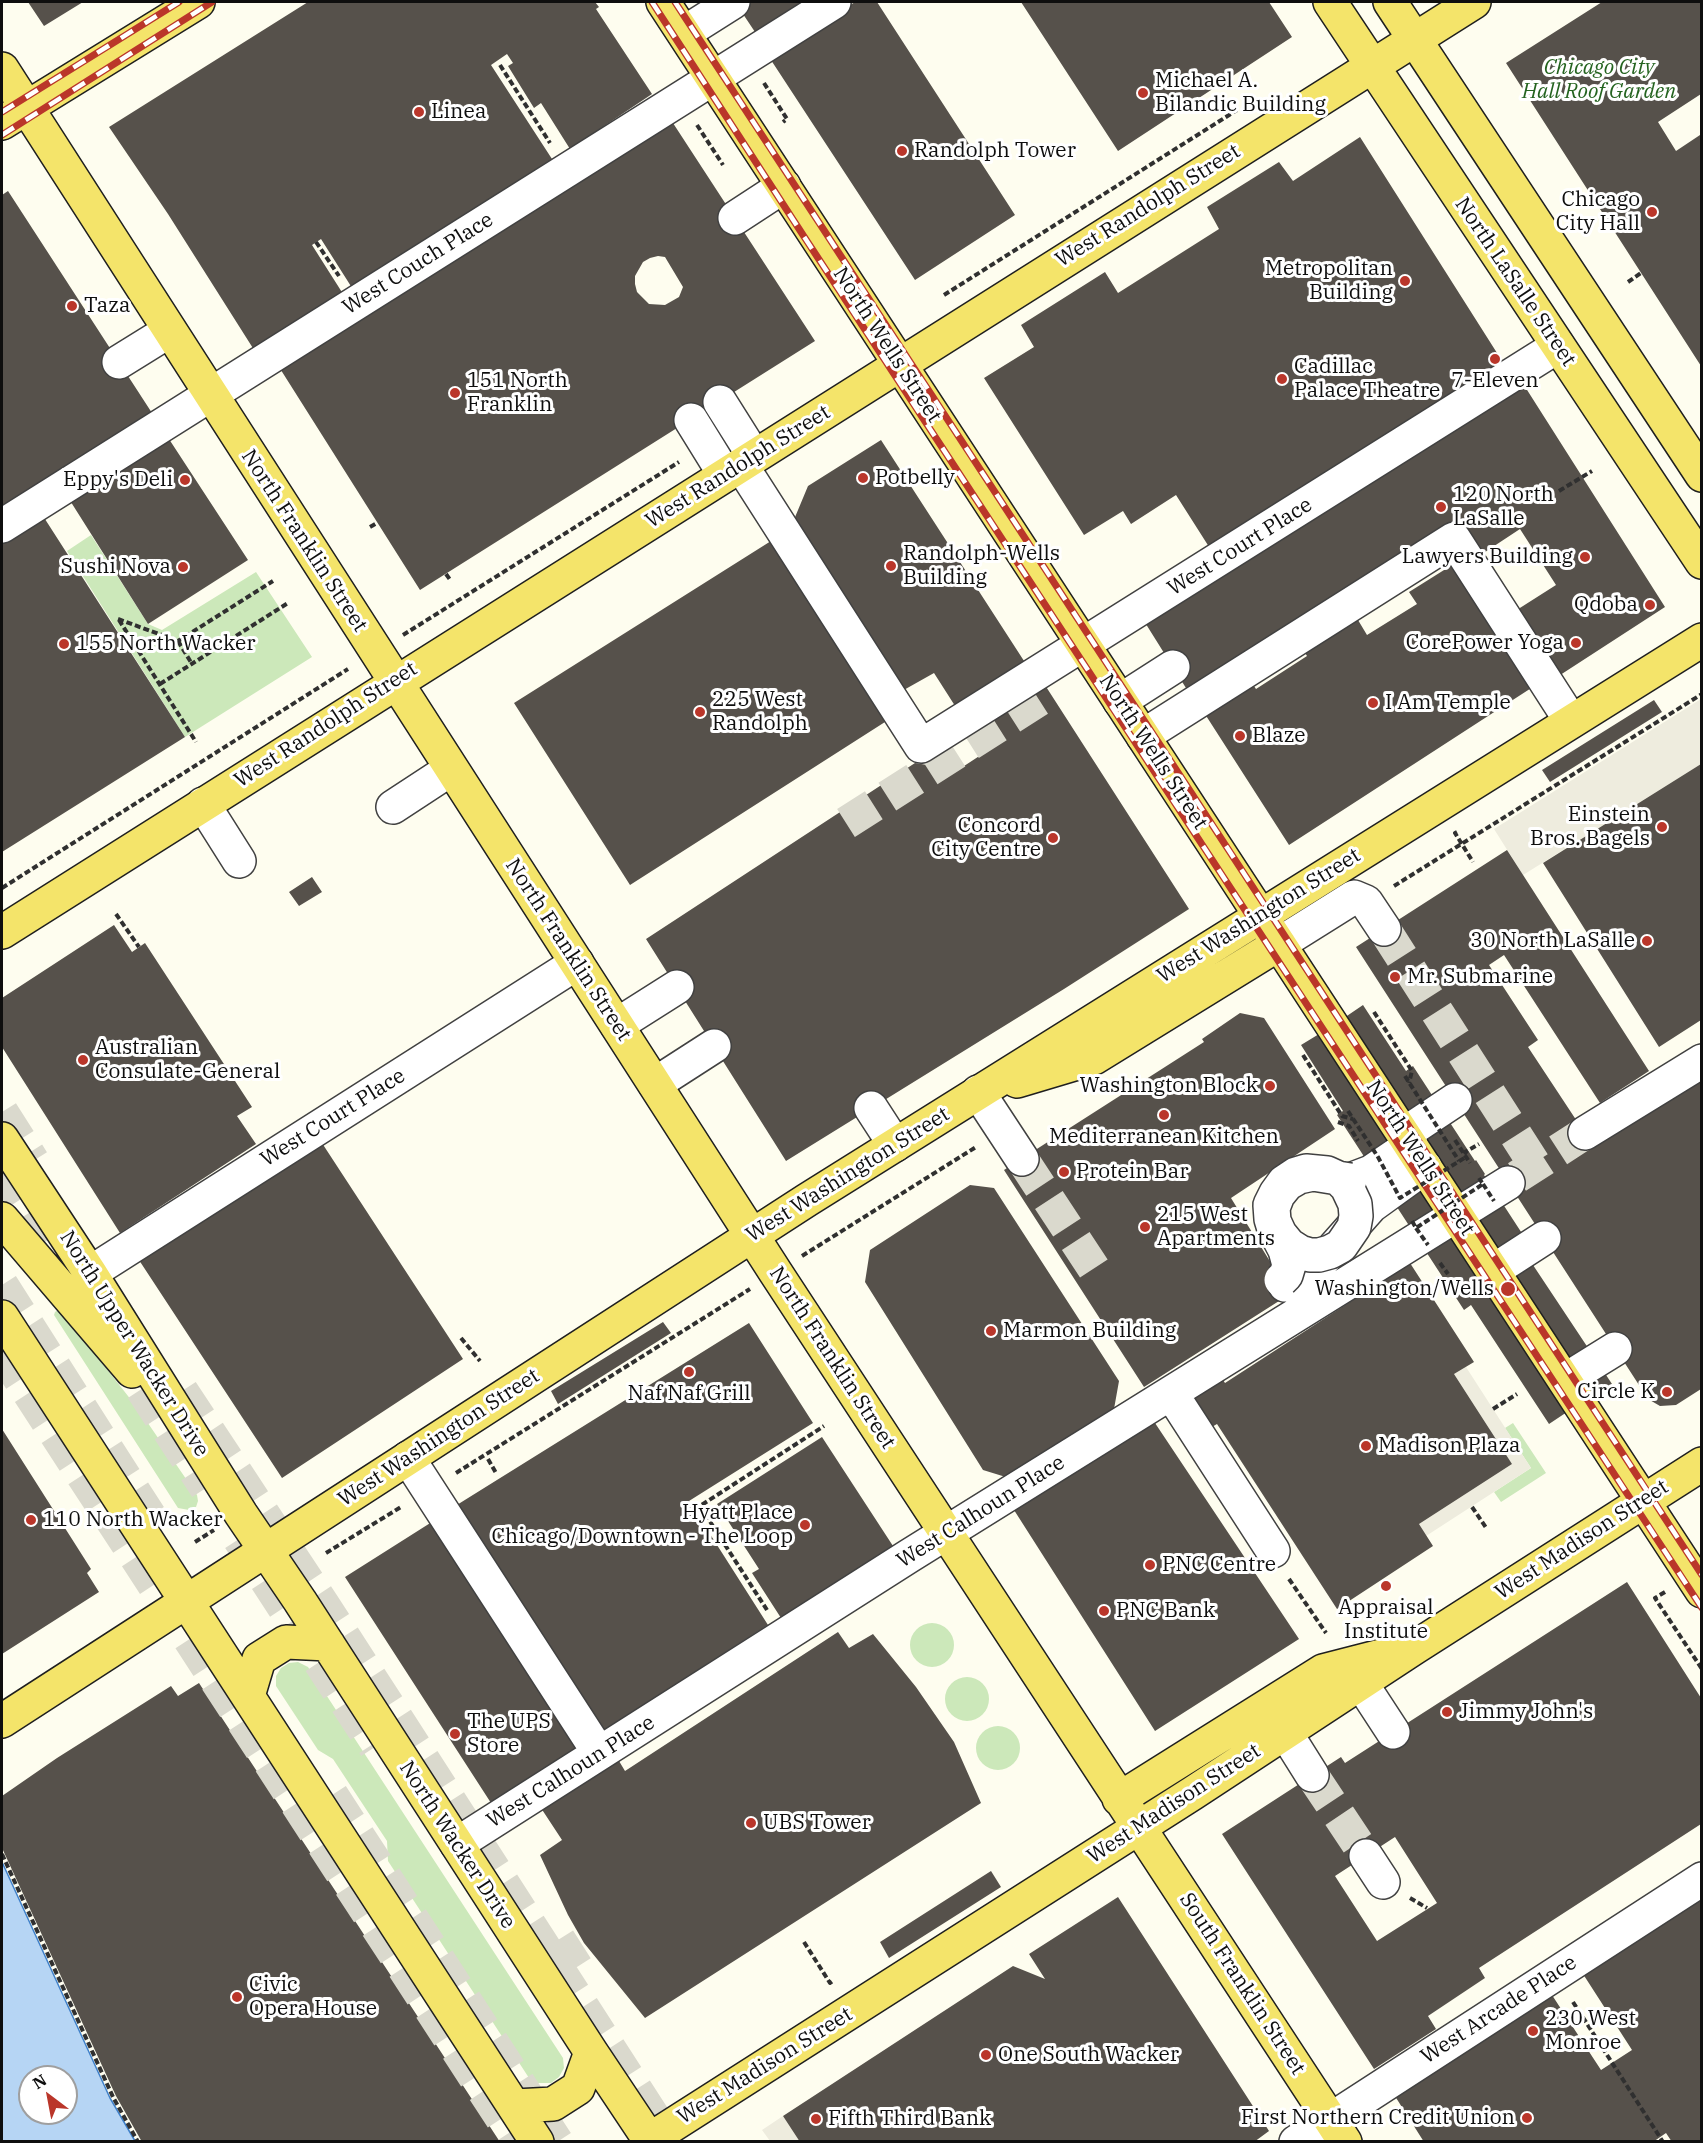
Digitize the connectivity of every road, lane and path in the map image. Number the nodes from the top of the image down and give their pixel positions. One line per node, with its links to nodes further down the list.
1 (198, 2): 15 (main road)
2 (663, 2): 8 (main road, North Wells Street)
3 (733, 2): 8 (lane)
4 (834, 2): 13 (lane, West Couch Place)
5 (1330, 2): 11 (main road, North LaSalle Street)
6 (1390, 2): 9 (main road)
7 (1474, 2): 9 (main road, West Randolph Street)
8 (684, 33): 13 (main road, North Wells Street)
9 (1414, 39): 11 (main road, West Randolph Street); 35 (main road)
10 (500, 65): 19 (path)
11 (1371, 66): 27 (main road, North LaSalle Street); 29 (main road, West Randolph Street)
12 (2, 69): 15 (main road, North Franklin Street)
13 (713, 77): 19 (lane, West Couch Place); 20 (main road, North Wells Street)
14 (763, 81): 16 (path)
15 (14, 116): 26 (main road, North Franklin Street)
16 (783, 122)
17 (696, 124): 18 (path)
18 (723, 165)
19 (566, 170): 25 (lane, West Couch Place)
20 (784, 186): 21 (lane); 29 (main road, North Wells Street)
21 (735, 218)
22 (316, 242): 25 (path)
23 (1641, 273): 24 (path)
24 (1628, 282)
25 (356, 303): 30 (lane, West Couch Place)
26 (169, 331): 28 (lane); 30 (main road, North Franklin Street)
27 (1558, 346): 40 (main road, North LaSalle Street); 47 (lane, West Court Place)
28 (119, 362)
29 (900, 364): 33 (main road, West Randolph Street); 47 (main road, North Wells Street)
30 (210, 395): 38 (lane, West Couch Place); 50 (main road, North Franklin Street)
31 (720, 402): 33 (lane)
32 (691, 420): 33 (lane)
33 (740, 465): 47 (lane, West Court Place); 50 (main road, West Randolph Street)
34 (1592, 471): 36 (path)
35 (1701, 475)
36 (1559, 491)
37 (377, 523): 39 (path)
38 (2, 526)
39 (370, 527)
40 (1701, 562)
41 (446, 574): 43 (path)
42 (273, 581): 46 (path)
43 (451, 581)
44 (288, 603): 48 (path)
45 (1701, 640): 54 (main road, West Washington Street)
46 (178, 641): 48 (path); 51 (path)
47 (1090, 654): 52 (lane); 53 (main road, North Wells Street)
48 (192, 664): 51 (path)
49 (1179, 676): 53 (lane)
50 (395, 682): 56 (main road, North Franklin Street); 57 (main road, West Randolph Street)
51 (160, 684): 55 (path)
52 (1050, 693)
53 (1132, 719): 54 (lane); 61 (main road, North Wells Street)
54 (1571, 721): 61 (main road, West Washington Street)
55 (196, 742)
56 (451, 769): 58 (lane); 66 (main road, North Franklin Street)
57 (203, 804): 59 (lane); 63 (main road, West Randolph Street)
58 (393, 807)
59 (239, 861)
60 (116, 914): 65 (path)
61 (1261, 916): 64 (main road, North Wells Street); 76 (main road, West Washington Street)
62 (1384, 929): 64 (lane)
63 (2, 932)
64 (1279, 944): 76 (main road); 88 (main road, North Wells Street)
65 (139, 948)
66 (577, 963): 69 (main road, North Franklin Street); 101 (lane, West Court Place)
67 (677, 987): 69 (lane)
68 (1374, 1012): 74 (path)
69 (617, 1025): 75 (main road, North Franklin Street)
70 (714, 1046): 75 (lane)
71 (1303, 1055): 80 (path)
72 (1701, 1061): 83 (lane)
73 (1405, 1076): 74 (path, bridge)
74 (1409, 1083): 91 (path, bridge)
75 (655, 1084): 97 (main road, North Franklin Street)
76 (978, 1092): 86 (main road, West Washington Street); 90 (lane)
77 (1455, 1100): 88 (lane)
78 (871, 1108): 86 (lane)
79 (1348, 1111): 80 (path, bridge)
80 (1353, 1119): 91 (path, bridge)
81 (1338, 1122): 82 (path)
82 (1349, 1126)
83 (1585, 1133)
84 (2, 1139): 101 (main road, North Upper Wacker Drive)
85 (1479, 1143): 89 (path, bridge)
86 (895, 1145): 97 (main road, West Washington Street)
87 (1460, 1147): 89 (path)
88 (1414, 1149): 88 (lane, bridge); 93 (main road, North Wells Street)
89 (1466, 1157): 91 (path, bridge)
90 (1022, 1159)
91 (1459, 1161)
92 (1491, 1187): 93 (lane, West Calhoun Place); 96 (path, bridge)
93 (1457, 1215): 100 (main road, North Wells Street); 108 (lane, West Calhoun Place)
94 (2, 1220): 112 (main road)
95 (1412, 1221): 96 (path, bridge)
96 (1416, 1228): 99 (path, bridge)
97 (752, 1235): 113 (main road, West Washington Street); 122 (main road, North Franklin Street)
98 (1544, 1238): 100 (lane)
99 (1428, 1245)
100 (1493, 1271): 107 (main road, North Wells Street)
101 (90, 1273): 112 (main road, North Upper Wacker Drive)
102 (725, 1305): 117 (path)
103 (2, 1317): 129 (main road)
104 (461, 1338): 106 (path)
105 (1615, 1348): 107 (lane)
106 (480, 1361)
107 (1565, 1380): 118 (main road, North Wells Street)
108 (1171, 1393): 122 (lane, West Calhoun Place); 125 (lane)
109 (1517, 1394): 110 (path)
110 (1493, 1409)
111 (824, 1426): 132 (path)
112 (204, 1454): 124 (main road, North Upper Wacker Drive)
113 (408, 1458): 117 (lane); 124 (main road, West Washington Street)
114 (488, 1459): 116 (path)
115 (1701, 1464): 118 (main road, West Madison Street)
116 (496, 1473)
117 (429, 1490): 126 (path); 141 (lane)
118 (1643, 1502): 128 (main road, North Wells Street); 134 (main road, West Madison Street)
119 (1472, 1507): 121 (path)
120 (219, 1527): 123 (path)
121 (1487, 1529)
122 (946, 1533): 132 (lane, West Calhoun Place); 143 (main road, North Franklin Street)
123 (195, 1542)
124 (266, 1550): 129 (main road, West Washington Street); 133 (main road, North Wacker Drive)
125 (1273, 1551)
126 (324, 1554)
127 (1666, 1591): 135 (path)
128 (1701, 1592)
129 (186, 1601): 137 (main road); 138 (main road, West Washington Street)
130 (1310, 1609): 131 (path)
131 (1326, 1633)
132 (783, 1636): 141 (lane, West Calhoun Place)
133 (328, 1644): 137 (main road); 145 (main road, North Wacker Drive)
134 (1414, 1648): 136 (main road, West Madison Street); 143 (main road)
135 (1701, 1669)
136 (1361, 1683): 139 (main road, West Madison Street); 140 (lane)
137 (248, 1696): 152 (main road)
138 (2, 1721)
139 (1285, 1732): 142 (lane); 144 (main road, West Madison Street)
140 (1393, 1732)
141 (599, 1753): 145 (lane, West Calhoun Place)
142 (1312, 1775)
143 (1119, 1799): 144 (main road, North Franklin Street)
144 (1138, 1828): 153 (main road, South Franklin Street); 154 (main road, West Madison Street)
145 (457, 1844): 151 (main road, North Wacker Drive)
146 (2, 1854): 155 (path)
147 (1701, 1879): 149 (lane, West Arcade Place)
148 (804, 1941): 150 (path)
149 (1555, 1974): 153 (lane, West Arcade Place); 158 (path)
150 (839, 1977)
151 (591, 2052): 152 (main road); 154 (main road, North Wacker Drive)
152 (515, 2106): 156 (main road)
153 (1338, 2130): 157 (lane, West Arcade Place)
154 (649, 2141)
155 (138, 2142)
156 (537, 2142)
157 (1296, 2142)
158 (1663, 2142)

